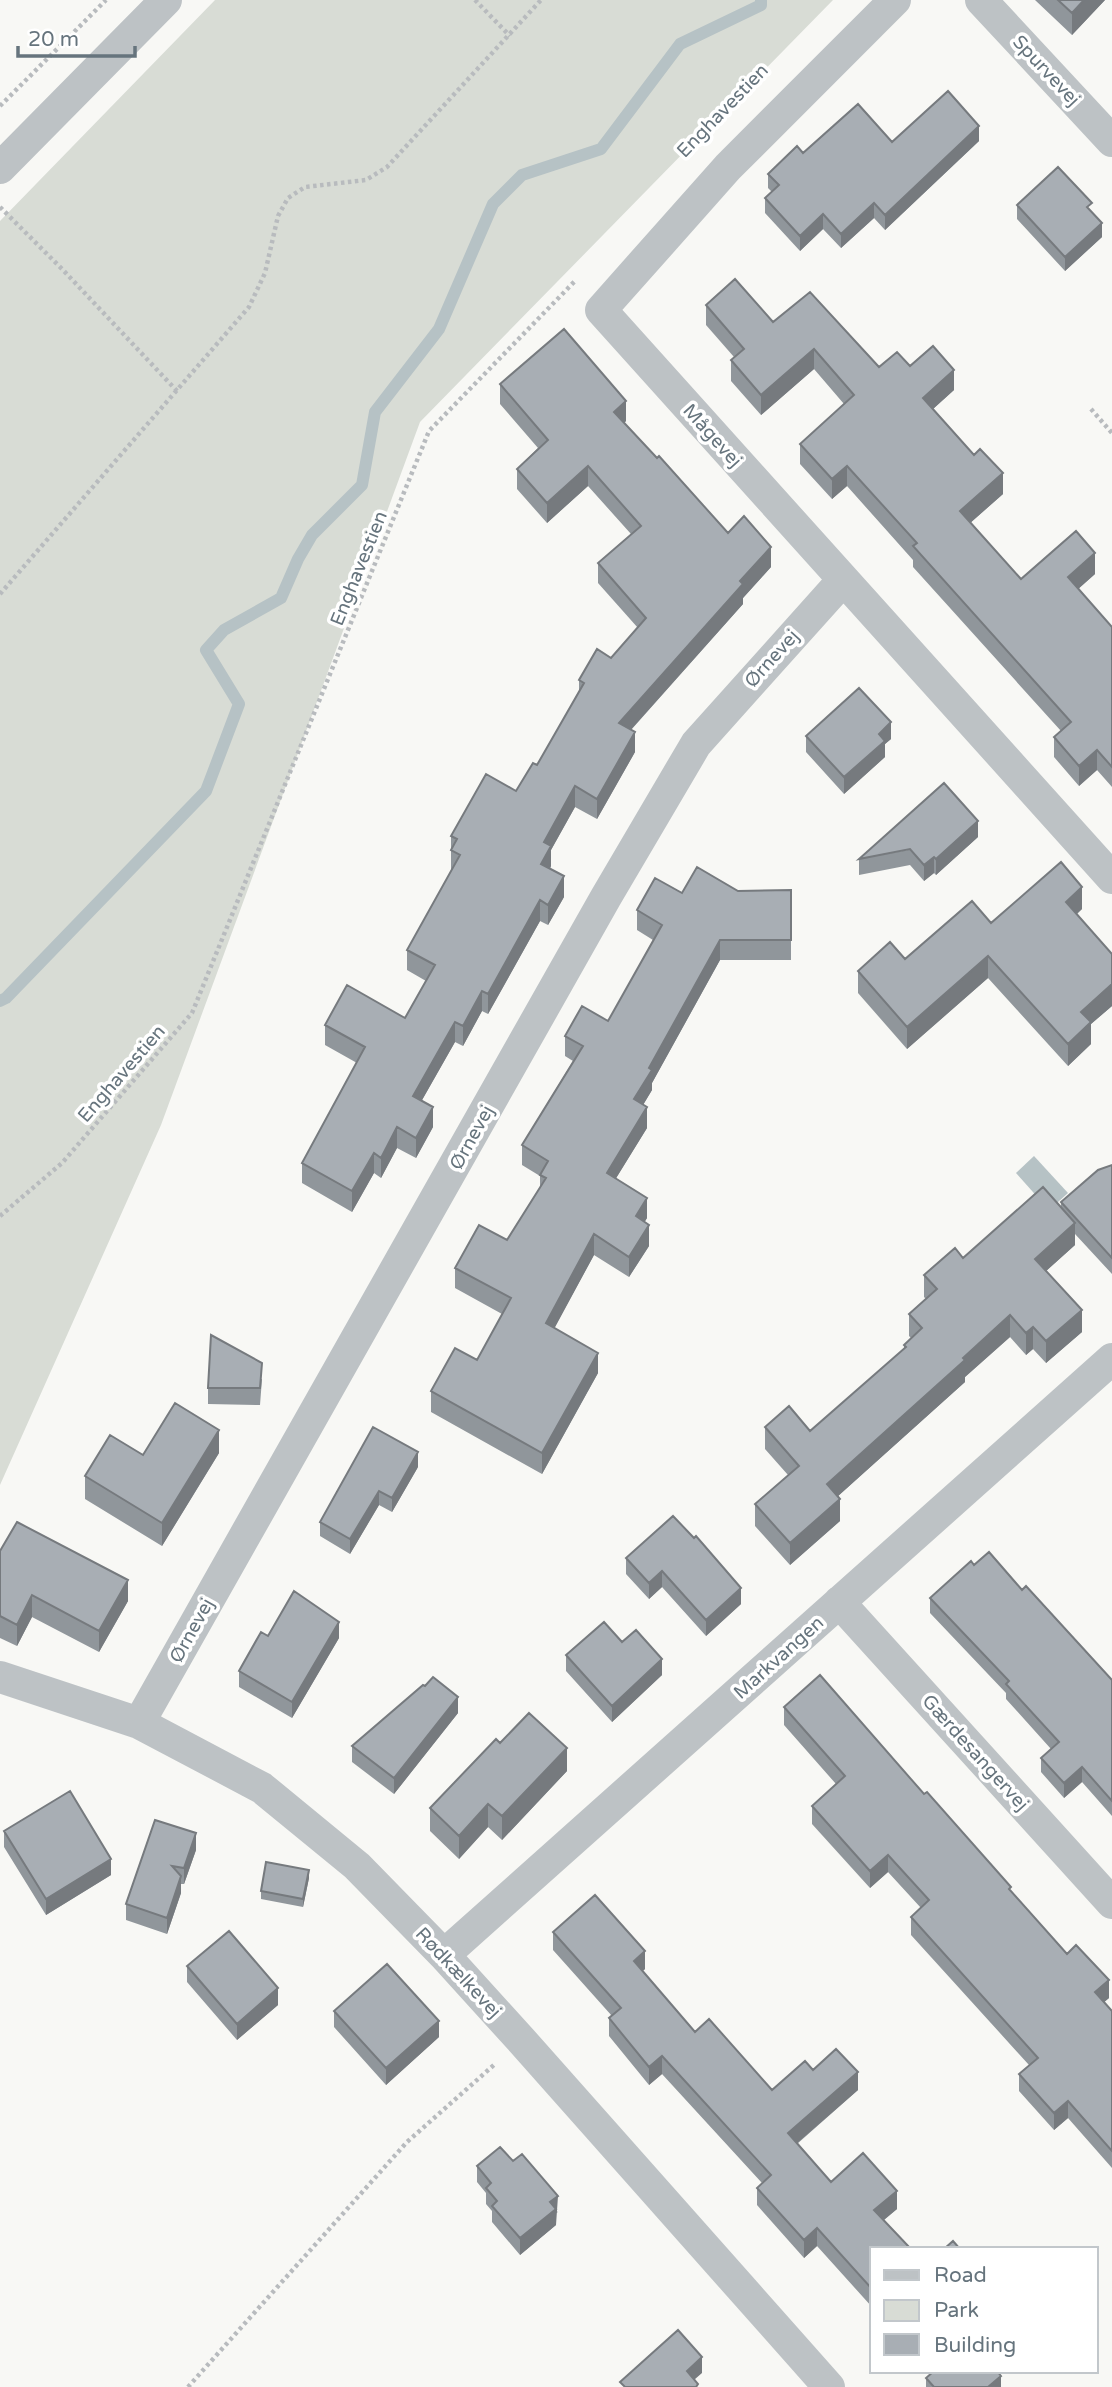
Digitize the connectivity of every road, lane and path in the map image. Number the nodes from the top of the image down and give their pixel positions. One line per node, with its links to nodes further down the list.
1 (106, 0): 8 (path)
2 (166, 0): 10 (street)
3 (475, 0): 7 (path)
4 (541, 0): 7 (path)
5 (895, 0): 16 (street, Mågevej)
6 (981, 0): 9 (street, Spurvevej)
7 (510, 36): 13 (path)
8 (0, 106)
9 (1112, 141)
10 (0, 168)
11 (0, 207): 13 (path)
12 (580, 275): 19 (path, Enghavestien)
13 (177, 391): 17 (path)
14 (1091, 409): 15 (path)
15 (1112, 433)
16 (843, 580): 18 (street, Mågevej); 23 (street, Ørnevej)
17 (0, 594)
18 (1112, 878)
19 (0, 1216)
20 (1112, 1359): 21 (street, Markvangen)
21 (839, 1602): 24 (street, Gærdesangervej); 25 (street, Markvangen)
22 (0, 1677): 23 (street, Rødkælkevej)
23 (139, 1723): 25 (street, Rødkælkevej)
24 (1112, 1903)
25 (444, 1955): 26 (street, Rødkælkevej)
26 (522, 2040): 27 (path); 28 (street, Rødkælkevej)
27 (188, 2387)
28 (829, 2387)

